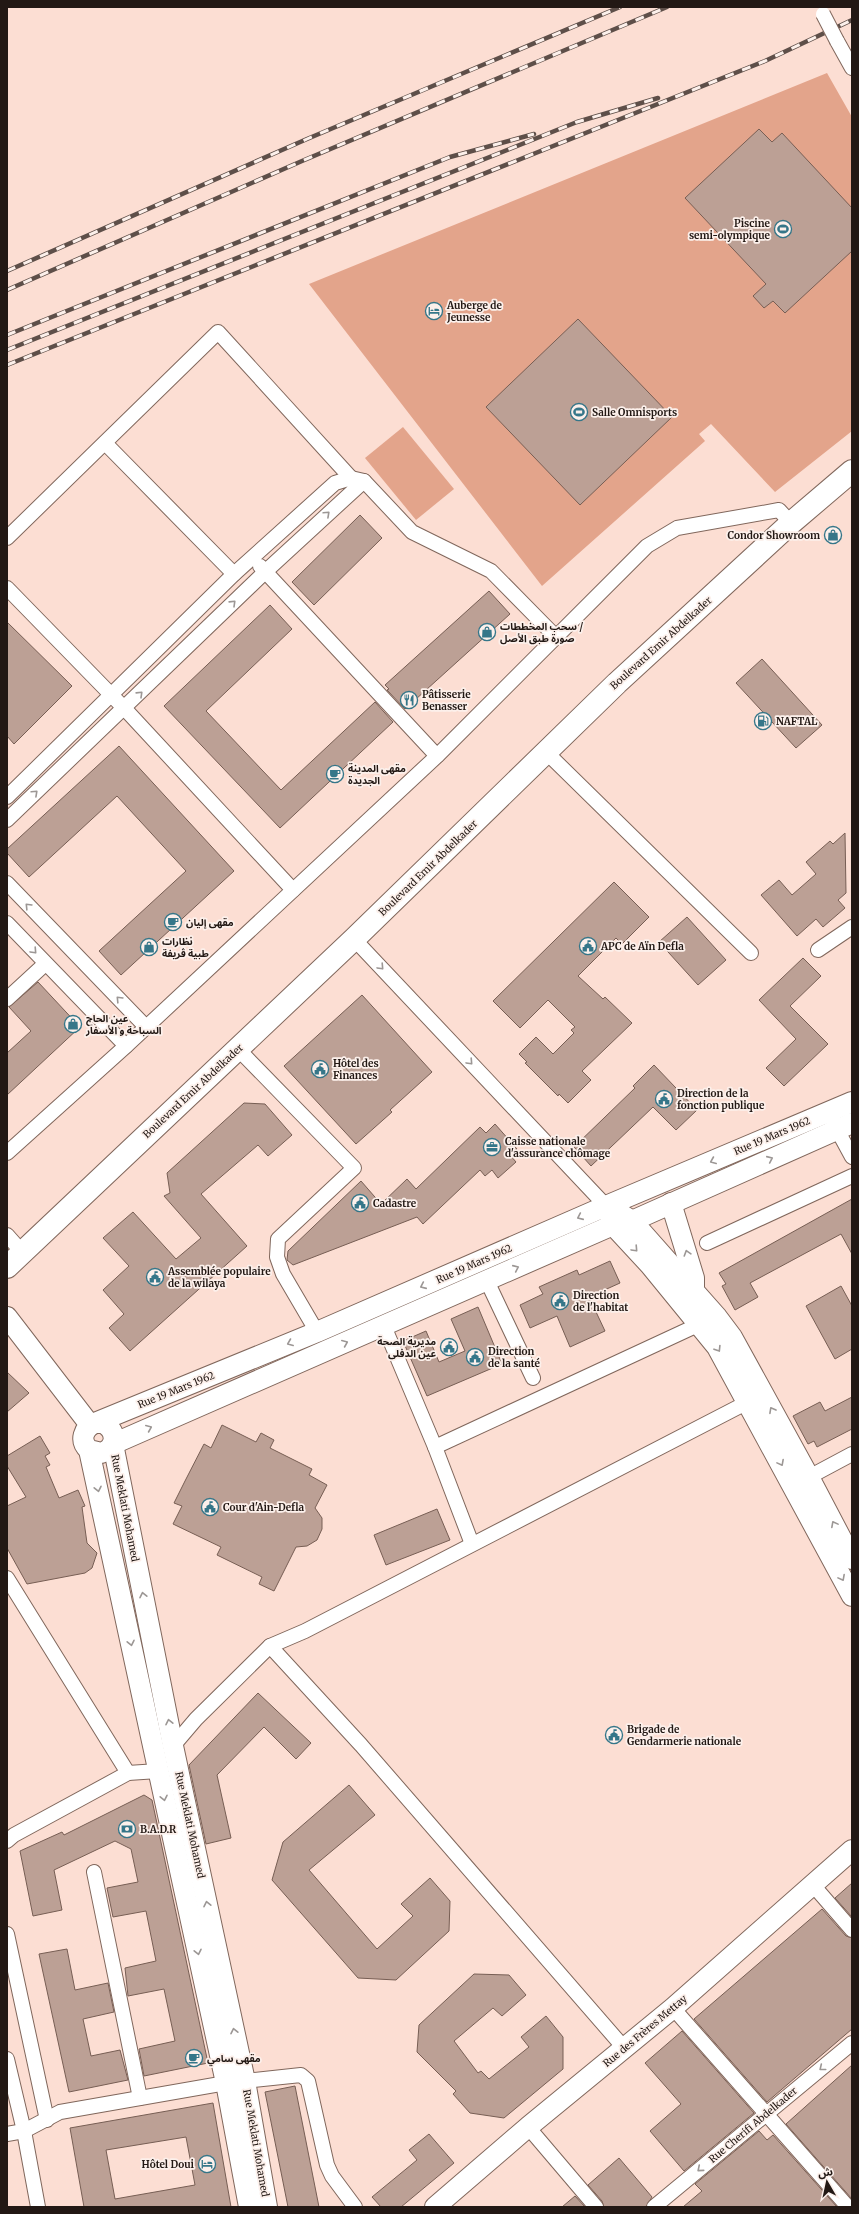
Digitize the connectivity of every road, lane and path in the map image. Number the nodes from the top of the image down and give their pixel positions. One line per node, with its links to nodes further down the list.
1 (822, 11): 2 (street, bridge)
2 (852, 68)
3 (105, 443): 5 (street); 7 (street); 10 (street)
4 (852, 471): 6 (main road, Boulevard Emir Abdelkader)
5 (357, 479): 8 (street); 9 (street, one-way to 5); 12 (street)
6 (791, 523): 12 (street); 15 (main road, Boulevard Emir Abdelkader)
7 (7, 538)
8 (252, 558): 9 (street); 10 (street)
9 (266, 571): 14 (street, one-way to 9); 16 (street)
10 (234, 574): 13 (street)
11 (7, 588): 13 (street)
12 (555, 636): 16 (street)
13 (111, 694): 14 (street); 17 (street)
14 (125, 709): 18 (street, one-way to 14); 20 (street)
15 (547, 753): 23 (main road, Boulevard Emir Abdelkader); 25 (street)
16 (437, 756): 20 (street)
17 (7, 797)
18 (7, 820)
19 (7, 883): 28 (street, one-way to 19)
20 (293, 890): 28 (street)
21 (7, 923): 26 (street, one-way to 26)
22 (852, 927): 24 (street)
23 (354, 939): 30 (main road, Boulevard Emir Abdelkader); 37 (street, one-way to 37)
24 (818, 950)
25 (751, 954)
26 (45, 964): 27 (street); 29 (street)
27 (7, 999)
28 (146, 1027): 29 (street)
29 (126, 1046): 33 (street)
30 (238, 1049): 42 (main road, Boulevard Emir Abdelkader); 49 (street)
31 (852, 1102): 32 (street, Rue 19 Mars 1962)
32 (839, 1121): 34 (street); 36 (street, Rue 19 Mars 1962, one-way to 32); 37 (street, Rue 19 Mars 1962, one-way to 37)
33 (7, 1153)
34 (852, 1157)
35 (852, 1176): 41 (street)
36 (671, 1203): 38 (street, Rue 19 Mars 1962); 45 (street, one-way to 36)
37 (606, 1206): 38 (street); 39 (street); 49 (street, Rue 19 Mars 1962, one-way to 49)
38 (632, 1221): 39 (street, Rue 19 Mars 1962); 45 (street)
39 (613, 1225): 44 (street, Rue 19 Mars 1962, one-way to 39); 47 (street, one-way to 47)
40 (7, 1235): 42 (street)
41 (707, 1243)
42 (22, 1252): 43 (main road, Boulevard Emir Abdelkader)
43 (7, 1267)
44 (487, 1281): 48 (street, Rue 19 Mars 1962); 50 (street)
45 (694, 1291): 57 (street, one-way to 45)
46 (7, 1317): 52 (street)
47 (700, 1324): 51 (street, one-way to 51); 54 (street)
48 (384, 1326): 53 (street, Rue 19 Mars 1962, one-way to 48); 54 (street)
49 (317, 1332): 52 (street, Rue 19 Mars 1962, one-way to 52)
50 (533, 1378)
51 (748, 1402): 58 (street); 61 (street, one-way to 61)
52 (92, 1424): 53 (street); 55 (street)
53 (113, 1444): 55 (street); 63 (street, Rue Meklati Mohamed, one-way to 53)
54 (435, 1447): 58 (street)
55 (89, 1450): 64 (street, Rue Meklati Mohamed, one-way to 64)
56 (852, 1454): 57 (street)
57 (809, 1477): 59 (street, one-way to 57)
58 (472, 1544): 62 (street)
59 (852, 1559)
60 (7, 1578): 65 (street)
61 (852, 1596)
62 (270, 1646): 63 (street); 74 (street)
63 (174, 1746): 76 (street, Rue Meklati Mohamed, one-way to 63)
64 (158, 1771): 65 (street); 76 (street, Rue Meklati Mohamed, one-way to 76)
65 (128, 1773): 66 (street)
66 (7, 1840)
67 (852, 1850): 69 (street, Rue des Frères Mettay)
68 (94, 1872): 77 (street)
69 (813, 1885): 70 (street); 72 (street, Rue des Frères Mettay)
70 (852, 1930)
71 (7, 1934): 79 (street)
72 (673, 2008): 74 (street, Rue des Frères Mettay); 78 (street)
73 (852, 2044): 78 (street, Rue Cherifi Abdelkader, one-way to 78)
74 (625, 2049): 80 (street, Rue des Frères Mettay)
75 (7, 2059): 81 (street)
76 (235, 2082): 77 (street); 84 (street, Rue Meklati Mohamed); 85 (street, Rue Meklati Mohamed); 86 (street)
77 (140, 2098): 79 (street)
78 (766, 2113): 89 (street, Rue Cherifi Abdelkader, one-way to 89); 90 (street)
79 (47, 2120): 81 (street)
80 (528, 2127): 87 (street, Rue des Frères Mettay); 88 (street)
81 (24, 2130): 82 (street); 83 (street)
82 (7, 2134)
83 (38, 2207)
84 (250, 2207)
85 (267, 2207)
86 (355, 2207)
87 (435, 2207)
88 (596, 2207)
89 (654, 2207)
90 (848, 2207)

